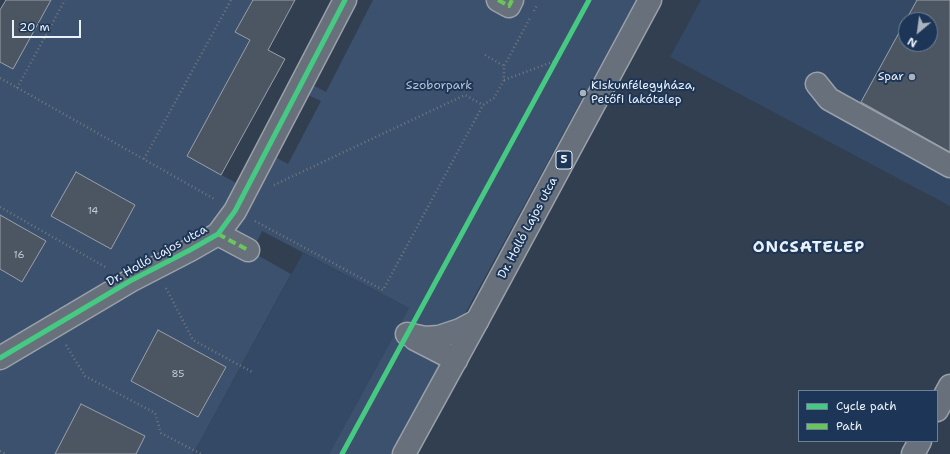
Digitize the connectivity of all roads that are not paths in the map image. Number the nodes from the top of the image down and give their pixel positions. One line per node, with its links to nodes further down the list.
1 (345, 0): 7 (street, Dr. Holló Lajos utca)
2 (498, 0): 3 (street)
3 (512, 0)
4 (650, 0): 9 (street, Dr. Holló Lajos utca / 5)
5 (817, 84): 6 (street)
6 (950, 166)
7 (218, 234): 8 (street, Dr. Holló Lajos utca); 10 (street, Dr. Holló Lajos utca)
8 (248, 250)
9 (478, 320): 11 (street, Dr. Holló Lajos utca / 5); 11 (street)
10 (0, 358)
11 (456, 360): 15 (street, Dr. Holló Lajos utca / 5)
12 (950, 386): 13 (street)
13 (938, 408)
14 (919, 442): 16 (street)
15 (404, 454)
16 (913, 454)

